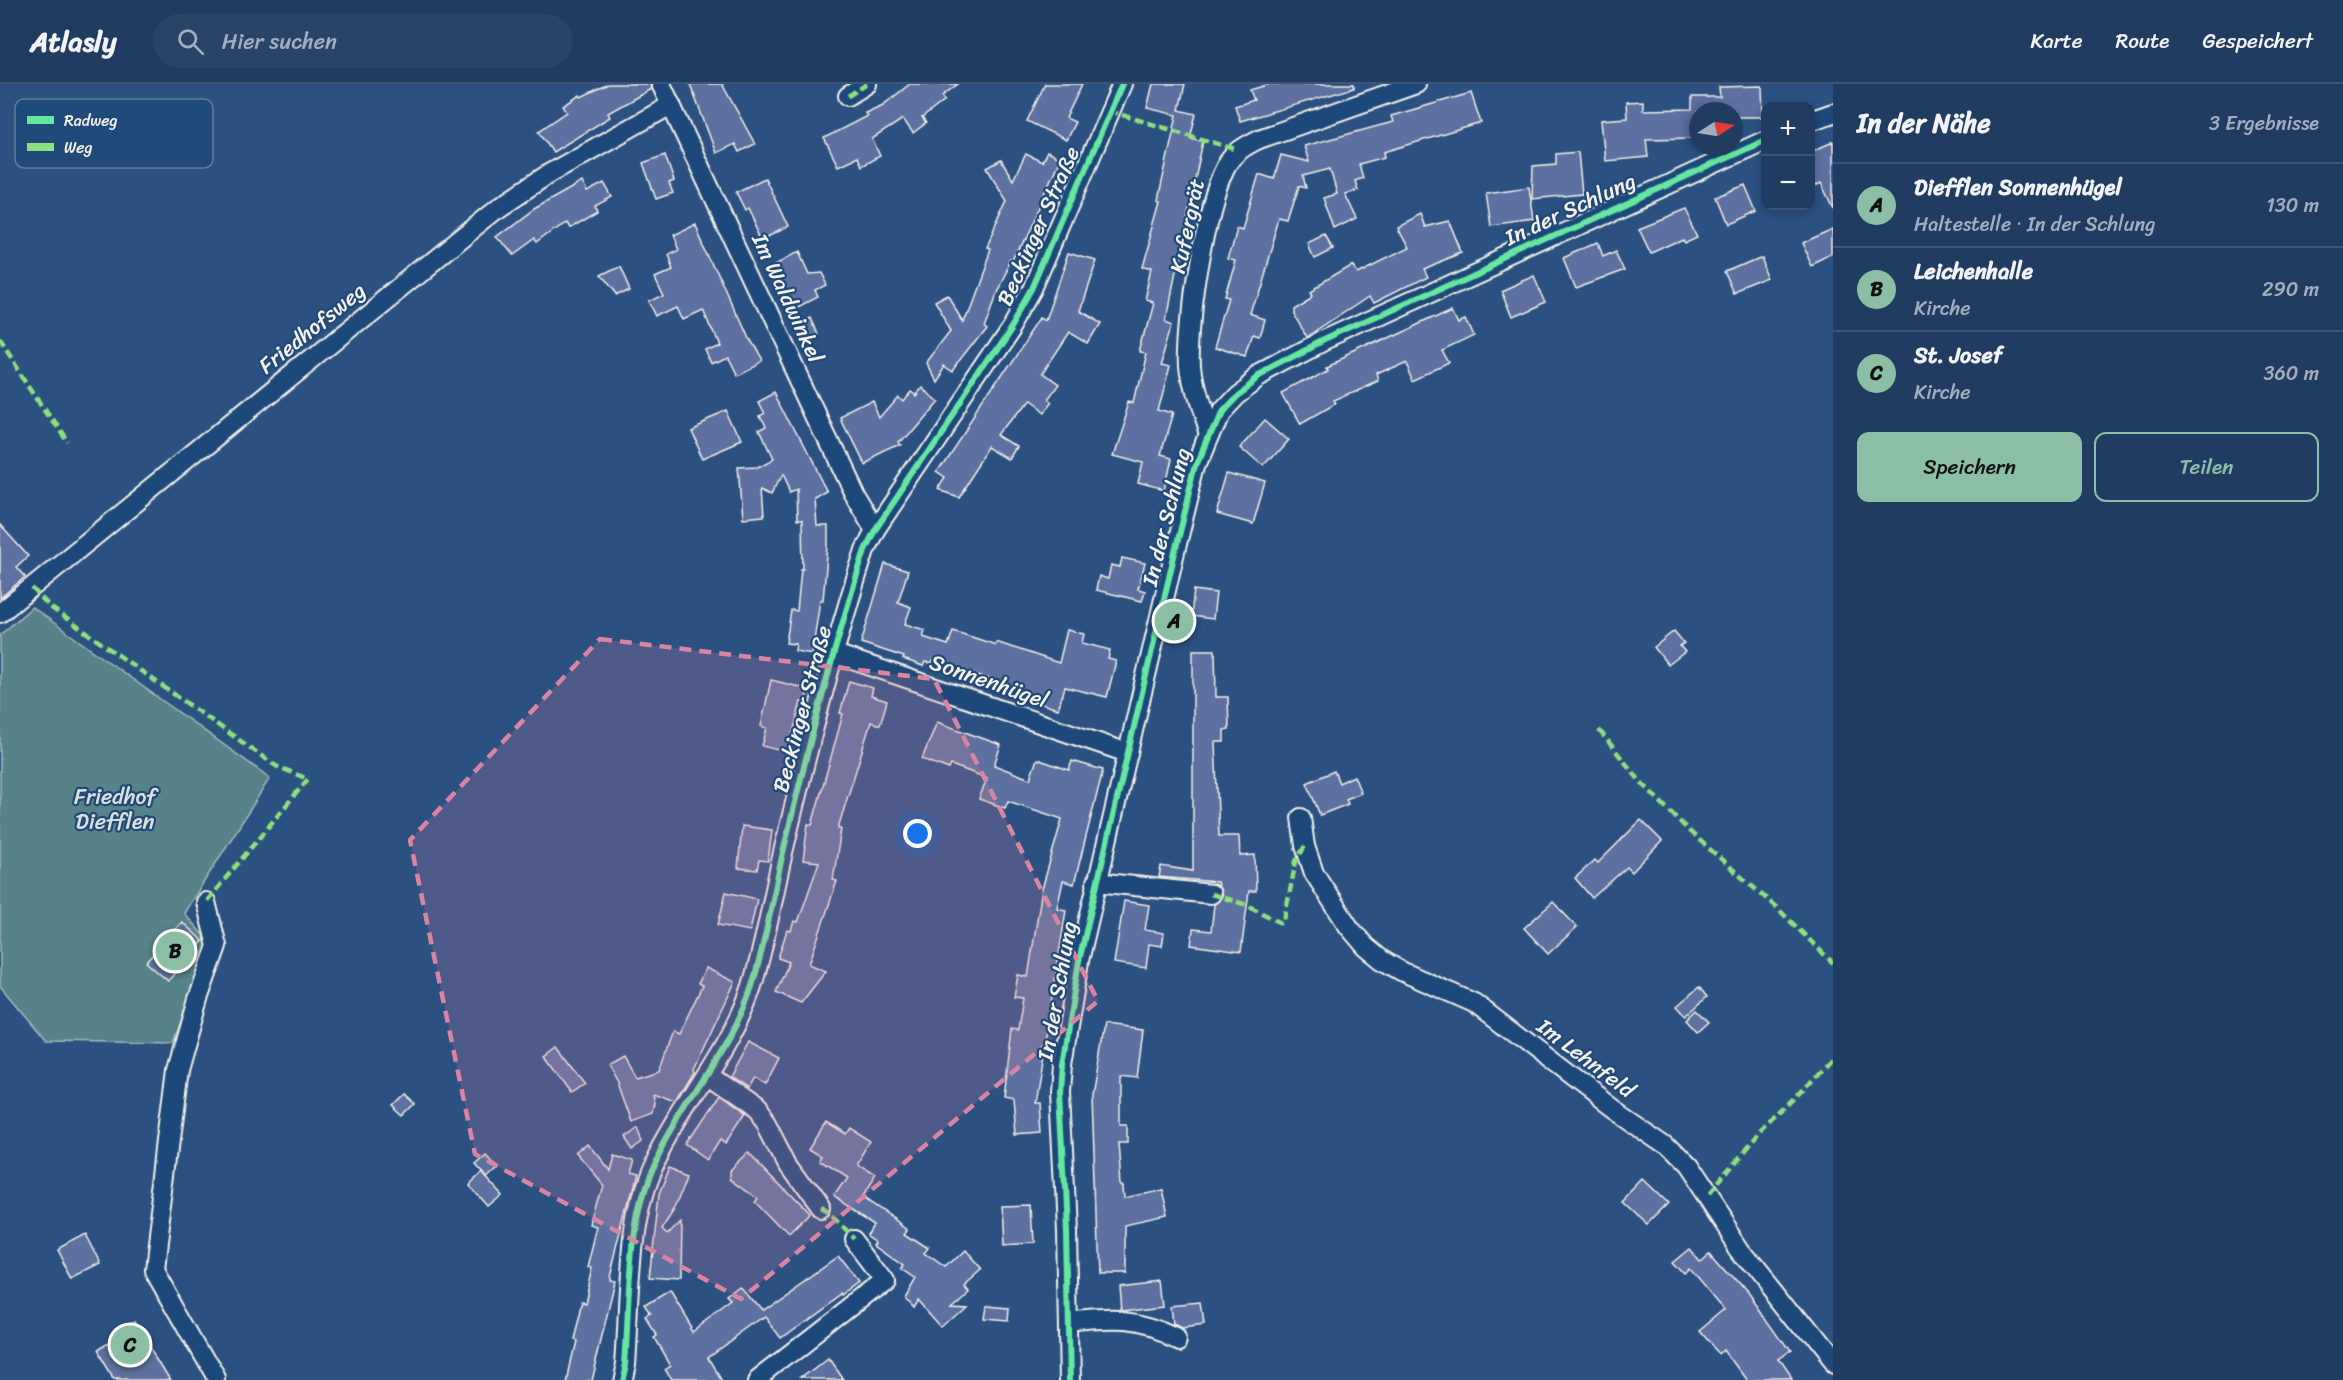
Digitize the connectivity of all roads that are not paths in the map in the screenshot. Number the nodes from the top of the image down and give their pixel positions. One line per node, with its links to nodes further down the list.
1 (661, 84): 6 (street, Im Waldwinkel)
2 (867, 84): 5 (street)
3 (1122, 84): 11 (street, Beckinger Straße)
4 (1416, 84): 10 (street, Kufergrät)
5 (848, 96)
6 (671, 105): 11 (street, Im Waldwinkel); 12 (street, Friedhofsweg)
7 (1833, 113): 8 (street)
8 (1815, 119)
9 (1761, 142): 10 (street, In der Schlung)
10 (1207, 433): 14 (street, In der Schlung)
11 (875, 530): 13 (street, Beckinger Straße)
12 (0, 613)
13 (835, 654): 14 (street, Sonnenhügel); 19 (street, Beckinger Straße)
14 (1128, 753): 16 (street, In der Schlung)
15 (1301, 818): 24 (street, Im Lehnfeld)
16 (1096, 882): 17 (street); 22 (street, In der Schlung)
17 (1211, 894)
18 (206, 902): 25 (street)
19 (708, 1076): 20 (street); 26 (street, Beckinger Straße)
20 (821, 1209)
21 (854, 1239): 27 (street)
22 (1069, 1324): 23 (street); 28 (street, In der Schlung)
23 (1176, 1337)
24 (1833, 1365)
25 (216, 1380)
26 (622, 1380)
27 (757, 1380)
28 (1070, 1380)

